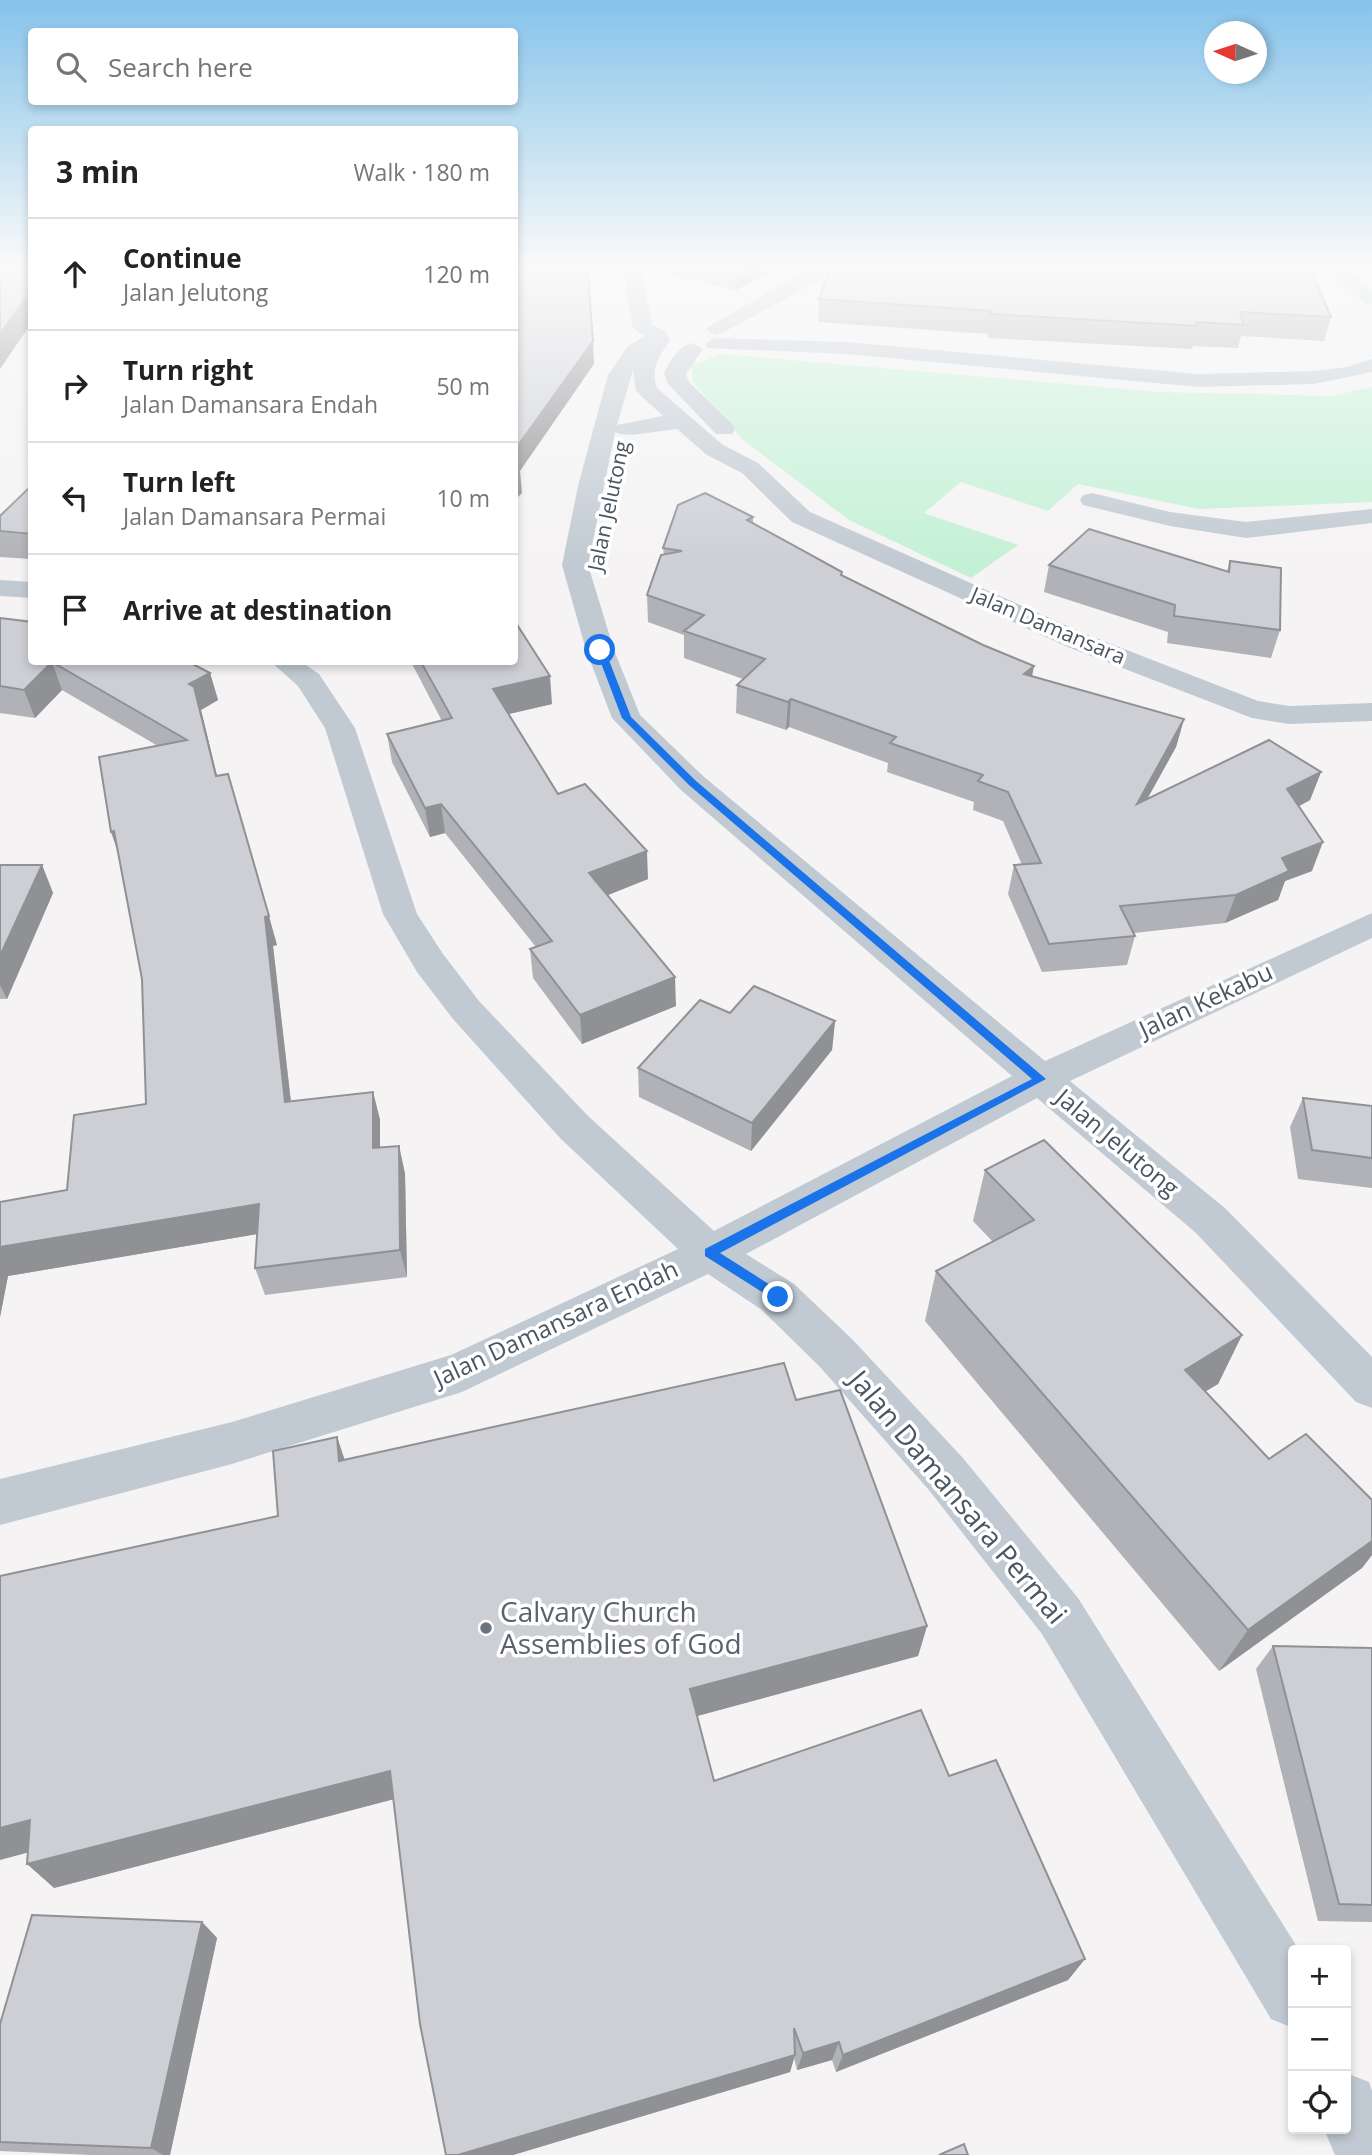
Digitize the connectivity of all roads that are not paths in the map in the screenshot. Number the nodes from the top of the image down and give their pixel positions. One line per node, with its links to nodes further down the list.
1 (625, 364): 14 (street, Jalan Jelutong)
2 (654, 364): 6 (street, Jalan Jelutong)
3 (678, 364): 9 (street, Jalan Damansara)
4 (1002, 364): 5 (street)
5 (1372, 365)
6 (642, 382): 7 (street, Jalan Damansara); 8 (street, Jalan Jelutong)
7 (680, 422): 8 (street); 9 (street, Jalan Damansara)
8 (625, 430): 14 (street, Jalan Jelutong)
9 (750, 468): 16 (street, Jalan Damansara)
10 (1092, 500): 11 (street)
11 (1372, 516)
12 (0, 588): 13 (street)
13 (28, 590)
14 (587, 600): 18 (street, Jalan Jelutong)
15 (289, 665): 19 (street, Jalan Damansara Permai)
16 (1372, 712)
17 (1372, 923): 18 (street, Jalan Kekabu)
18 (1040, 1079): 19 (street, Jalan Damansara Endah); 20 (street, Jalan Jelutong)
19 (710, 1253): 21 (street, Jalan Damansara Endah); 22 (street, Jalan Damansara Permai)
20 (1372, 1388)
21 (0, 1502)
22 (1288, 1989)
23 (1351, 2117): 24 (street)
24 (1367, 2155)

